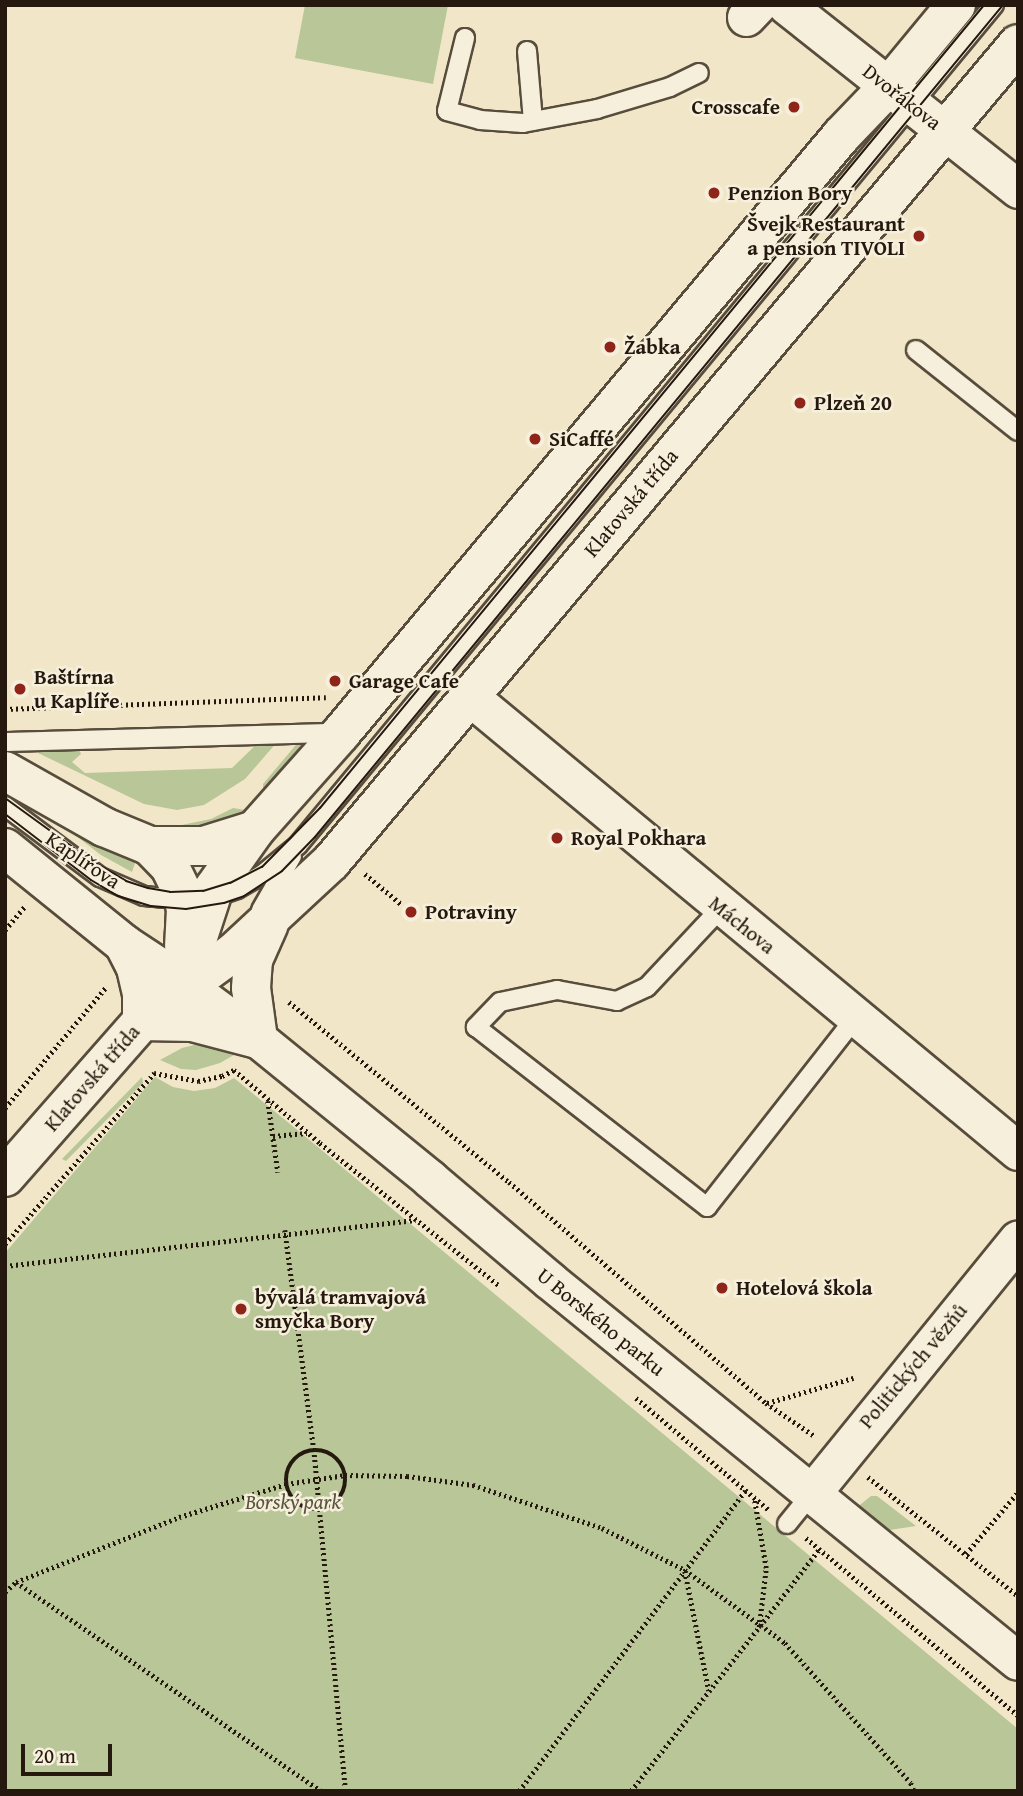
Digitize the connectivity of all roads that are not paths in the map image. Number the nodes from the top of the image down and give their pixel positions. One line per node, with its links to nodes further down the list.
1 (786, 5): 8 (street, Dvořákova)
2 (956, 5): 8 (main road, Klatovská třída)
3 (994, 5): 8 (lane, Klatovská třída)
4 (465, 38): 9 (lane)
5 (1018, 44): 10 (main road, Klatovská třída)
6 (527, 51): 9 (lane)
7 (699, 73): 9 (lane)
8 (901, 95): 10 (street, Dvořákova); 15 (main road, Klatovská třída); 20 (lane, Klatovská třída)
9 (533, 121)
10 (944, 129): 11 (street, Dvořákova); 14 (main road, Klatovská třída)
11 (1018, 189)
12 (916, 350): 13 (lane)
13 (1018, 431)
14 (469, 696): 24 (street, Máchova); 25 (main road, Klatovská třída)
15 (339, 715): 16 (lane); 19 (main road, Klatovská třída)
16 (5, 742)
17 (5, 771): 21 (main road, Kaplířova)
18 (5, 806): 23 (lane, Kaplířova)
19 (255, 830): 21 (main road); 23 (main road, Klatovská třída)
20 (298, 845): 23 (lane, Klatovská třída); 27 (lane, Klatovská třída)
21 (150, 846): 23 (main road)
22 (5, 848): 26 (main road, Kaplířova)
23 (196, 899): 28 (main road)
24 (721, 908): 29 (street, Máchova); 29 (lane)
25 (278, 911): 27 (main road, Klatovská třída); 31 (main road)
26 (124, 944): 28 (main road, Kaplířova); 30 (main road)
27 (234, 951): 28 (main road, Klatovská třída)
28 (183, 983): 30 (main road, Klatovská třída); 31 (street, U Borského parku)
29 (855, 1018): 32 (street, Máchova)
30 (142, 1021): 31 (main road); 33 (main road, Klatovská třída)
31 (258, 1039): 35 (street, U Borského parku)
32 (1018, 1152)
33 (5, 1177)
34 (1018, 1240): 35 (street, Politických vězňů)
35 (811, 1494): 36 (lane); 37 (street, U Borského parku)
36 (787, 1524)
37 (1018, 1661)

